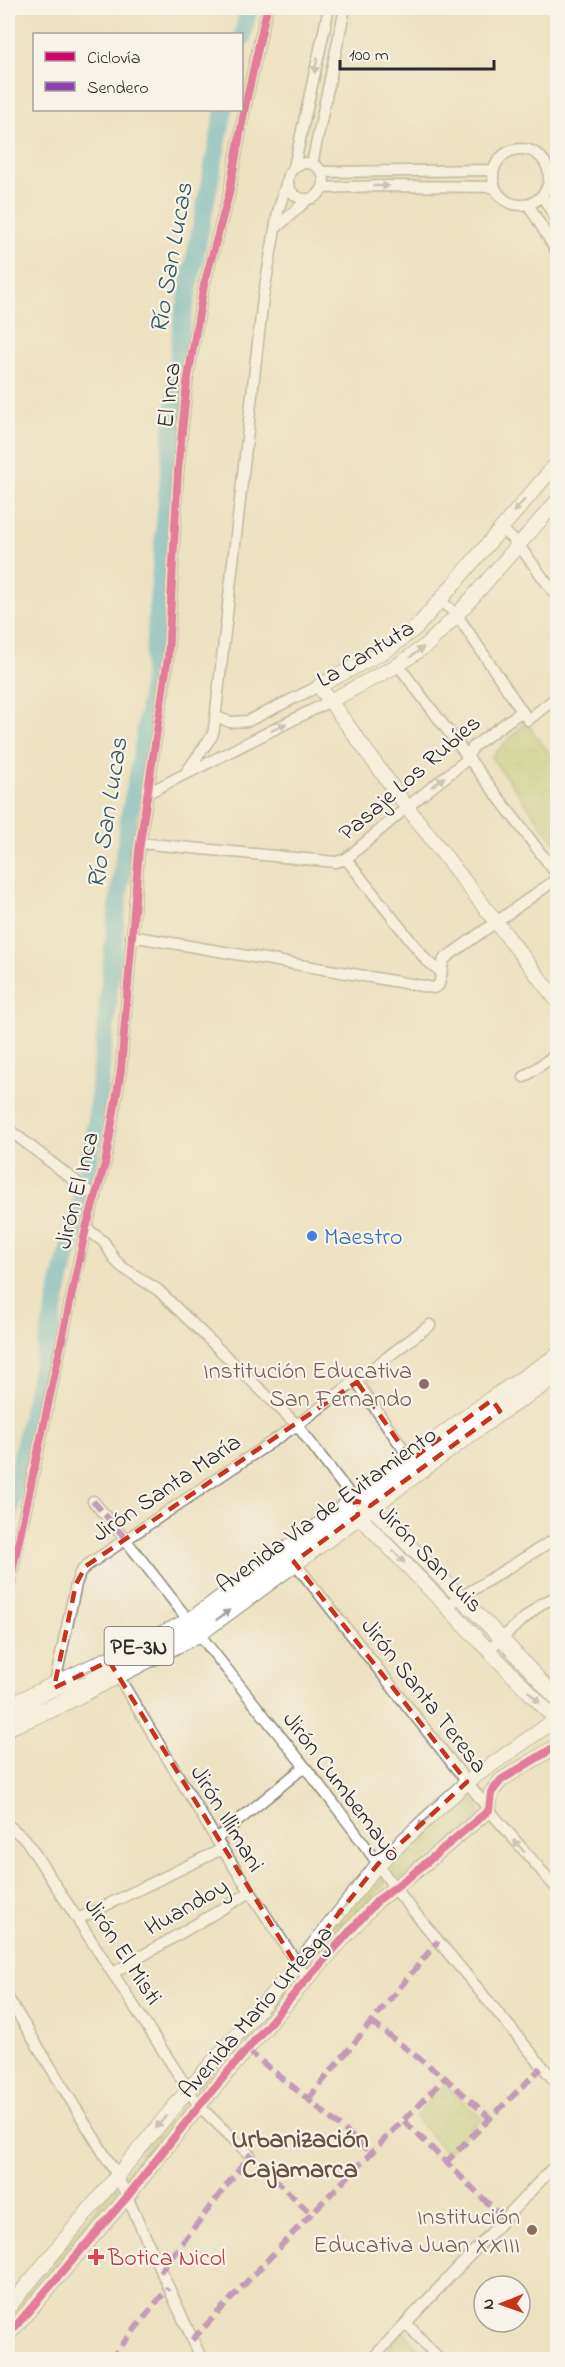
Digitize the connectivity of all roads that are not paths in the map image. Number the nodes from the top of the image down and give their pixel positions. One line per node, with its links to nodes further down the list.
1 (267, 8): 34 (street, El Inca)
2 (329, 8): 5 (street, one-way to 5)
3 (345, 8): 4 (street)
4 (312, 164): 5 (street); 7 (street)
5 (294, 167): 8 (street)
6 (494, 170): 7 (street); 9 (street); 11 (street)
7 (322, 172): 10 (street)
8 (287, 181): 12 (street); 15 (street)
9 (495, 187): 10 (street, one-way to 9); 13 (street)
10 (323, 188): 12 (street)
11 (542, 195): 13 (street); 14 (street)
12 (307, 200): 15 (street)
13 (528, 204): 16 (street)
14 (558, 223)
15 (276, 228): 29 (street)
16 (558, 254)
17 (558, 462): 19 (street, La Cantuta, one-way to 19)
18 (558, 500): 20 (street, La Cantuta)
19 (500, 528): 20 (street); 22 (street, La Cantuta)
20 (518, 544): 21 (street); 23 (street, La Cantuta)
21 (558, 598)
22 (440, 600): 23 (street); 25 (street, La Cantuta)
23 (457, 615): 24 (street, La Cantuta, one-way to 23); 28 (street)
24 (398, 665): 27 (street, La Cantuta); 32 (street)
25 (319, 686): 27 (street); 29 (street, La Cantuta)
26 (558, 696): 28 (street, Pasaje Los Rubíes)
27 (330, 701): 31 (street, La Cantuta, one-way to 27); 35 (street)
28 (525, 715): 32 (street, Pasaje Los Rubíes)
29 (217, 717): 30 (street)
30 (212, 736): 31 (street); 33 (street)
31 (228, 752): 33 (street, La Cantuta)
32 (467, 757): 35 (street, Pasaje Los Rubíes, one-way to 32); 38 (street)
33 (185, 774): 34 (street, La Cantuta)
34 (148, 793): 36 (street, Jirón El Inca)
35 (407, 807): 37 (street, Pasaje Los Rubíes); 39 (street)
36 (140, 843): 37 (street, Pasaje Los Rubíes); 40 (street, Jirón El Inca)
37 (345, 859): 41 (street)
38 (558, 877): 39 (street)
39 (497, 924): 41 (street); 42 (street)
40 (131, 936): 41 (street); 46 (street, Jirón El Inca)
41 (440, 971)
42 (557, 1001)
43 (558, 1053): 44 (street)
44 (524, 1077)
45 (8, 1129): 46 (street)
46 (94, 1196): 47 (street, Jirón El Inca)
47 (86, 1228): 53 (street); 60 (street, Jirón El Inca)
48 (430, 1325): 51 (street, Jirón Santa María)
49 (558, 1357): 52 (highway, PE-3N)
50 (558, 1374): 52 (highway, Avenida Vía de Evitamiento / PE-3N)
51 (357, 1382): 53 (street, Jirón Santa María); 54 (street)
52 (496, 1405): 54 (highway, PE-3N); 56 (highway, Avenida Vía de Evitamiento / PE-3N)
53 (297, 1425): 56 (street); 58 (street, Jirón Santa María)
54 (411, 1460): 56 (highway, PE-3N)
55 (93, 1501): 58 (street, Jirón Cumbemayo)
56 (361, 1507): 59 (highway, Avenida Vía de Evitamiento / PE-3N); 62 (street, Jirón San Luis); 63 (street, Jirón San Luis, one-way to 63)
57 (558, 1537): 62 (street)
58 (126, 1539): 64 (street, Jirón Cumbemayo); 68 (street, Jirón Santa María)
59 (289, 1556): 64 (highway, Avenida Vía de Evitamiento / PE-3N); 75 (street, Jirón Santa Teresa)
60 (8, 1591)
61 (558, 1596): 65 (street)
62 (460, 1598): 63 (street); 65 (street, Jirón San Luis)
63 (447, 1606): 66 (street, Jirón San Luis)
64 (194, 1628): 67 (highway, Avenida Vía de Evitamiento / PE-3N); 68 (highway, PE-3N, one-way to 68); 74 (street, Jirón Cumbemayo)
65 (500, 1637): 66 (street); 69 (street, Jirón San Luis)
66 (488, 1650): 71 (street, Jirón San Luis, one-way to 71)
67 (118, 1676): 72 (highway, PE-3N); 78 (street, Jirón Illimani)
68 (54, 1688): 70 (highway, PE-3N)
69 (558, 1700)
70 (8, 1708)
71 (557, 1720): 75 (street, Avenida Mario Urteaga)
72 (8, 1726)
73 (558, 1744): 76 (street)
74 (304, 1767): 78 (street); 79 (street, Jirón Cumbemayo)
75 (467, 1782): 76 (street, Jirón Santa Teresa); 79 (street, Avenida Mario Urteaga, one-way to 79)
76 (489, 1810): 80 (street, Avenida Mario Urteaga); 81 (street, Jirón Santa Teresa, one-way to 76)
77 (8, 1825): 83 (street, Jirón El Misti)
78 (219, 1844): 82 (street, Jirón Illimani); 83 (street)
79 (378, 1864): 80 (street, Jirón Cumbemayo); 84 (street, Avenida Mario Urteaga, one-way to 84)
80 (394, 1889): 86 (street, Avenida Mario Urteaga); 88 (street, Jirón Cumbemayo)
81 (558, 1890)
82 (249, 1893): 84 (street, Jirón Illimani); 85 (street, Huandoy)
83 (78, 1919): 85 (street, Jirón El Misti)
84 (297, 1966): 86 (street, Jirón Illimani); 89 (street, Avenida Mario Urteaga)
85 (113, 1973): 89 (street, Jirón El Misti)
86 (307, 1978): 90 (street, Avenida Mario Urteaga)
87 (8, 1998): 93 (street)
88 (558, 2085)
89 (188, 2090): 90 (street, Jirón El Misti); 93 (street, Avenida Mario Urteaga, one-way to 93)
90 (199, 2106): 91 (street, Jirón El Misti); 94 (street, Avenida Mario Urteaga)
91 (250, 2156)
92 (558, 2162): 98 (street)
93 (117, 2175): 94 (street); 95 (street, Avenida Mario Urteaga)
94 (127, 2197): 96 (street, Avenida Mario Urteaga); 100 (street)
95 (24, 2287): 96 (street); 97 (street, Avenida Mario Urteaga)
96 (37, 2301): 99 (street, Avenida Mario Urteaga)
97 (8, 2308)
98 (406, 2323): 101 (street); 102 (street)
99 (8, 2335)
100 (202, 2360)
101 (371, 2360)
102 (440, 2360)

